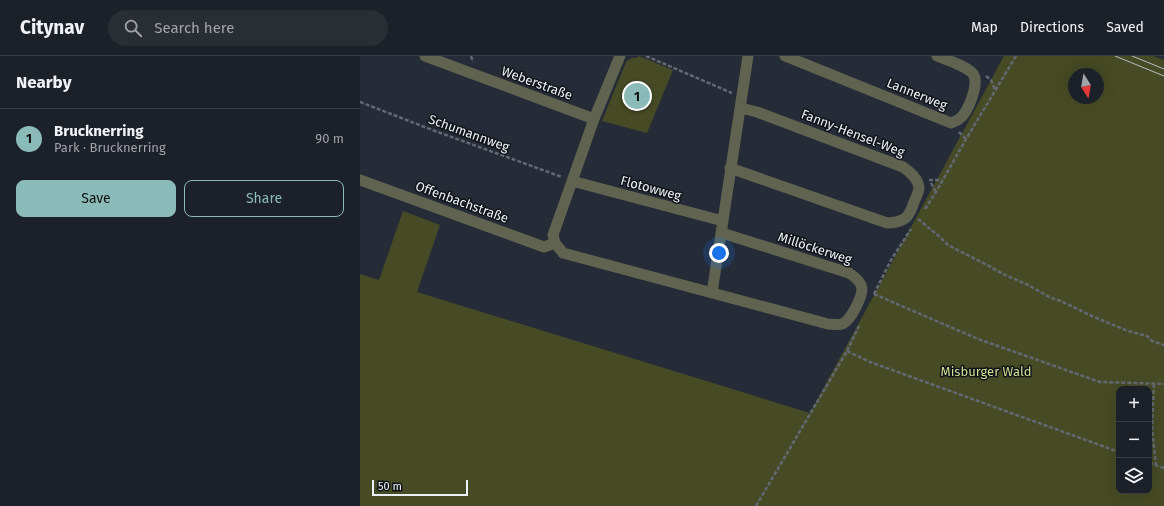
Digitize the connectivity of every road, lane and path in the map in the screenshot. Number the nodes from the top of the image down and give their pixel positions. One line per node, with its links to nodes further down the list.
1 (425, 56): 11 (street, Weberstraße)
2 (620, 56): 11 (street)
3 (646, 56): 10 (path)
4 (748, 56): 10 (street)
5 (785, 56): 8 (street, Lannerweg)
6 (937, 56): 8 (street, Lannerweg)
7 (1016, 56): 15 (path)
8 (803, 60)
9 (360, 102): 16 (path, Schumannweg)
10 (741, 102): 12 (street); 12 (street, Fanny-Hensel-Weg)
11 (594, 119): 16 (street)
12 (730, 168): 18 (street)
13 (360, 180): 20 (street, Offenbachstraße)
14 (929, 180): 15 (path)
15 (943, 180): 17 (path)
16 (572, 181): 18 (street, Flotowweg); 20 (street)
17 (918, 219): 23 (path); 25 (path)
18 (723, 221): 19 (street)
19 (722, 233): 21 (street); 21 (street, Millöckerweg)
20 (555, 243): 21 (street)
21 (712, 293)
22 (862, 320): 24 (path)
23 (1164, 345)
24 (846, 351): 27 (path); 31 (path)
25 (1154, 384): 26 (path); 29 (path)
26 (1164, 384)
27 (1116, 451)
28 (1152, 464): 29 (path)
29 (1156, 465): 30 (path)
30 (1164, 468)
31 (756, 506)

